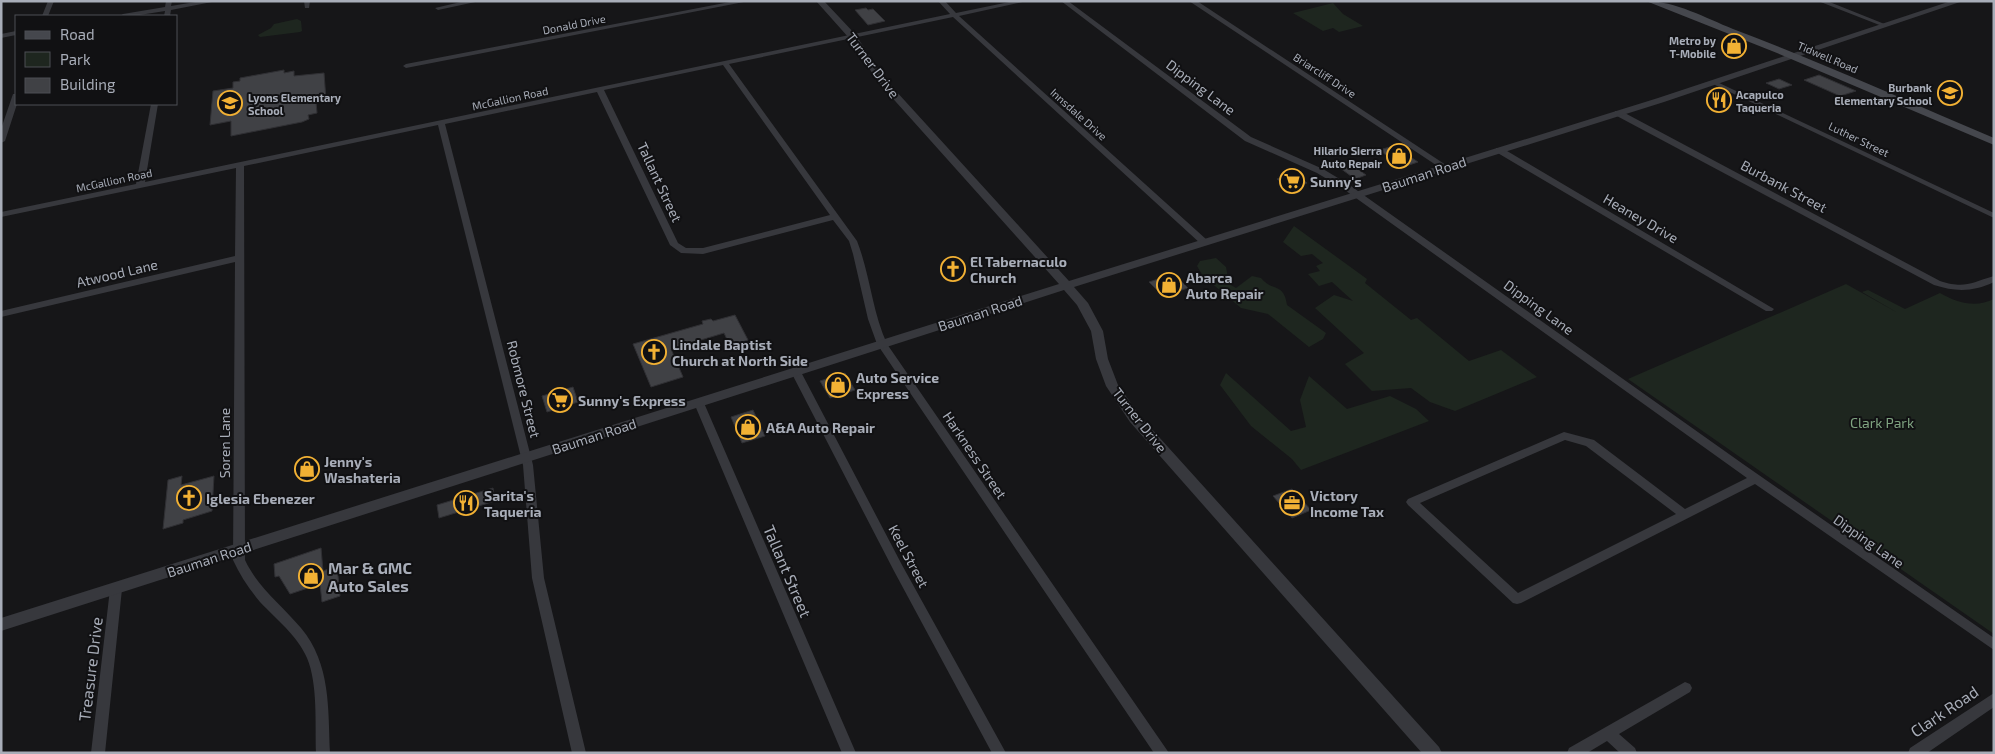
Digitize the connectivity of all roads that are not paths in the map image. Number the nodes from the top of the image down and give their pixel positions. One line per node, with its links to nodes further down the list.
1 (51, 1): 17 (street)
2 (169, 1): 16 (street)
3 (214, 1): 16 (street)
4 (477, 1): 15 (street)
5 (746, 1): 27 (street, Donald Drive)
6 (820, 1): 24 (street, Turner Drive)
7 (941, 1): 19 (street, Innsdale Drive)
8 (1024, 1): 19 (street, McGallion Road)
9 (1064, 1): 42 (street, Dipping Lane)
10 (1192, 1): 40 (street, Briarcliff Drive)
11 (1650, 1): 20 (main road, Tidwell Road)
12 (1668, 1): 20 (main road, Tidwell Road)
13 (1821, 1): 21 (street)
14 (1959, 1): 21 (street, Bauman Road)
15 (438, 8)
16 (167, 12): 18 (street)
17 (45, 15)
18 (134, 15)
19 (954, 15): 24 (street, McGallion Road); 46 (street, Innsdale Drive)
20 (1705, 17): 25 (main road, Tidwell Road)
21 (1884, 25): 25 (street, Bauman Road)
22 (15, 33): 23 (street)
23 (1, 36)
24 (852, 36): 26 (street, McGallion Road); 49 (street, Turner Drive)
25 (1797, 55): 28 (street, Bauman Road); 31 (main road, Tidwell Road)
26 (725, 63): 29 (street, McGallion Road); 45 (street, Harkness Street)
27 (406, 66)
28 (1715, 83): 33 (street, Bauman Road); 44 (street, Luther Street)
29 (600, 90): 34 (street, McGallion Road); 45 (street, Tallant Street)
30 (15, 99): 36 (street)
31 (1912, 103): 35 (main road, Tidwell Road); 37 (main road, Tidwell Road)
32 (154, 105): 41 (street)
33 (1618, 113): 38 (street, Bauman Road); 48 (street, Burbank Street)
34 (441, 124): 39 (street, McGallion Road); 55 (street, Robmore Street)
35 (1994, 134)
36 (1, 141)
37 (1994, 142)
38 (1499, 150): 40 (street, Bauman Road); 50 (street, Heaney Drive)
39 (240, 166): 41 (street, McGallion Road); 47 (street, Soren Lane)
40 (1445, 167): 42 (street, Bauman Road)
41 (140, 186): 43 (street, McGallion Road)
42 (1356, 194): 46 (street, Bauman Road); 56 (street, Dipping Lane)
43 (1, 216)
44 (1994, 216)
45 (834, 217): 52 (street, Harkness Street)
46 (1204, 242): 49 (street, Bauman Road)
47 (239, 258): 51 (street, Atwood Lane); 58 (street, Soren Lane)
48 (1994, 279)
49 (1067, 285): 52 (street, Bauman Road); 71 (street, Turner Drive)
50 (1769, 309)
51 (1, 314)
52 (882, 344): 53 (street, Bauman Road); 70 (street, Harkness Street)
53 (796, 372): 54 (street, Bauman Road); 69 (street, Keel Street)
54 (698, 403): 55 (street, Bauman Road); 68 (street, Tallant Street)
55 (526, 458): 58 (street, Bauman Road); 67 (street, Robmore Street)
56 (1755, 478): 57 (street); 61 (street, Dipping Lane)
57 (1684, 514): 57 (street)
58 (239, 550): 59 (street, Bauman Road); 66 (street, Soren Lane)
59 (116, 589): 60 (street, Bauman Road); 65 (street, Treasure Drive)
60 (1, 625)
61 (1994, 645)
62 (1685, 688): 64 (street)
63 (1994, 699): 74 (street, Clark Road)
64 (1608, 733): 72 (street); 73 (street)
65 (98, 753)
66 (323, 753)
67 (579, 753)
68 (849, 753)
69 (999, 753)
70 (1162, 753)
71 (1433, 753)
72 (1574, 753)
73 (1630, 753)
74 (1915, 753)

